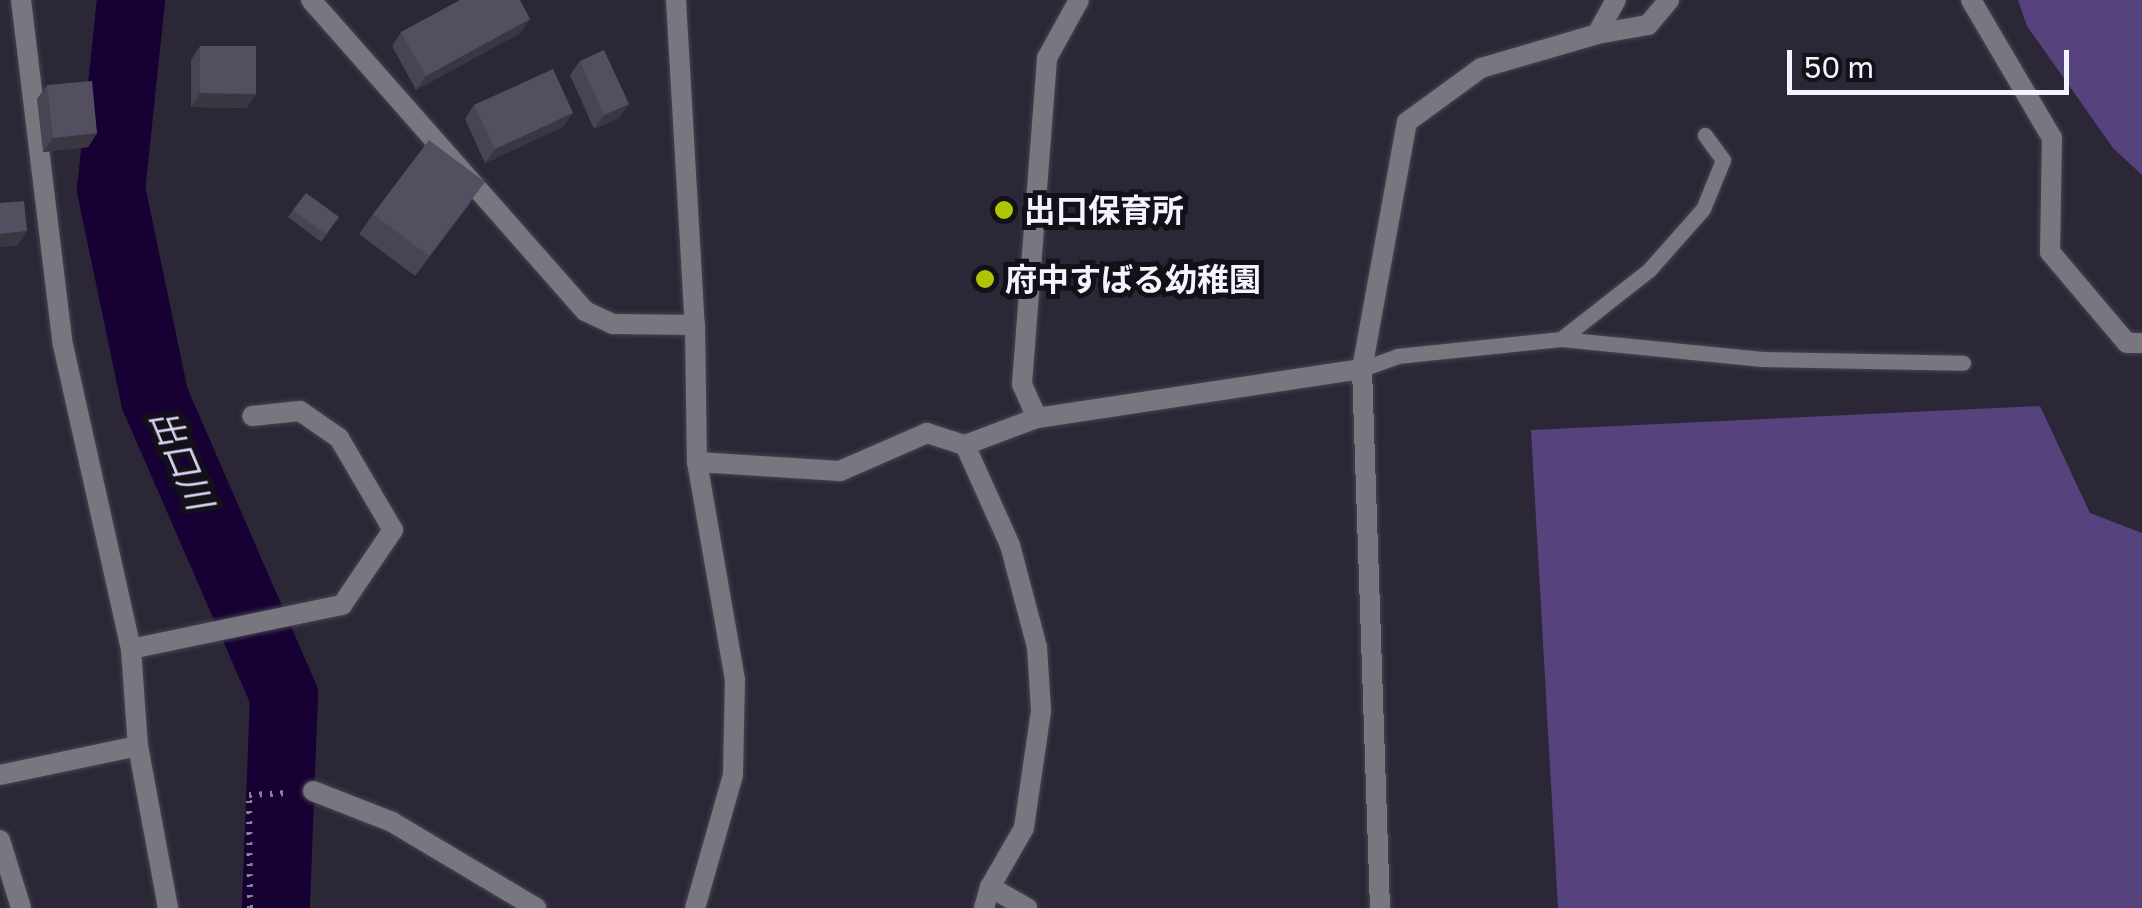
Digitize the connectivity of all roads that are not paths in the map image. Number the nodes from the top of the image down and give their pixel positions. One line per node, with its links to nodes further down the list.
1 (21, 0): 19 (street)
2 (310, 0): 10 (street)
3 (676, 0): 10 (street)
4 (1079, 0): 16 (street)
5 (1616, 0): 8 (street)
6 (1670, 0): 8 (street)
7 (1971, 0): 12 (street)
8 (1596, 34): 14 (street)
9 (1705, 135): 11 (lane)
10 (695, 325): 18 (street)
11 (1561, 340): 13 (lane); 14 (lane)
12 (2142, 343)
13 (1963, 362)
14 (1362, 370): 16 (street); 31 (street)
15 (252, 416): 19 (street)
16 (1037, 418): 17 (street)
17 (965, 444): 18 (street); 24 (street)
18 (696, 462): 28 (street)
19 (131, 649): 20 (street)
20 (138, 746): 21 (street); 26 (street)
21 (0, 775)
22 (313, 792): 27 (street)
23 (0, 840): 25 (street)
24 (990, 886): 29 (street); 30 (street)
25 (21, 908)
26 (168, 908)
27 (536, 908)
28 (695, 908)
29 (984, 908)
30 (1027, 908)
31 (1380, 908)

